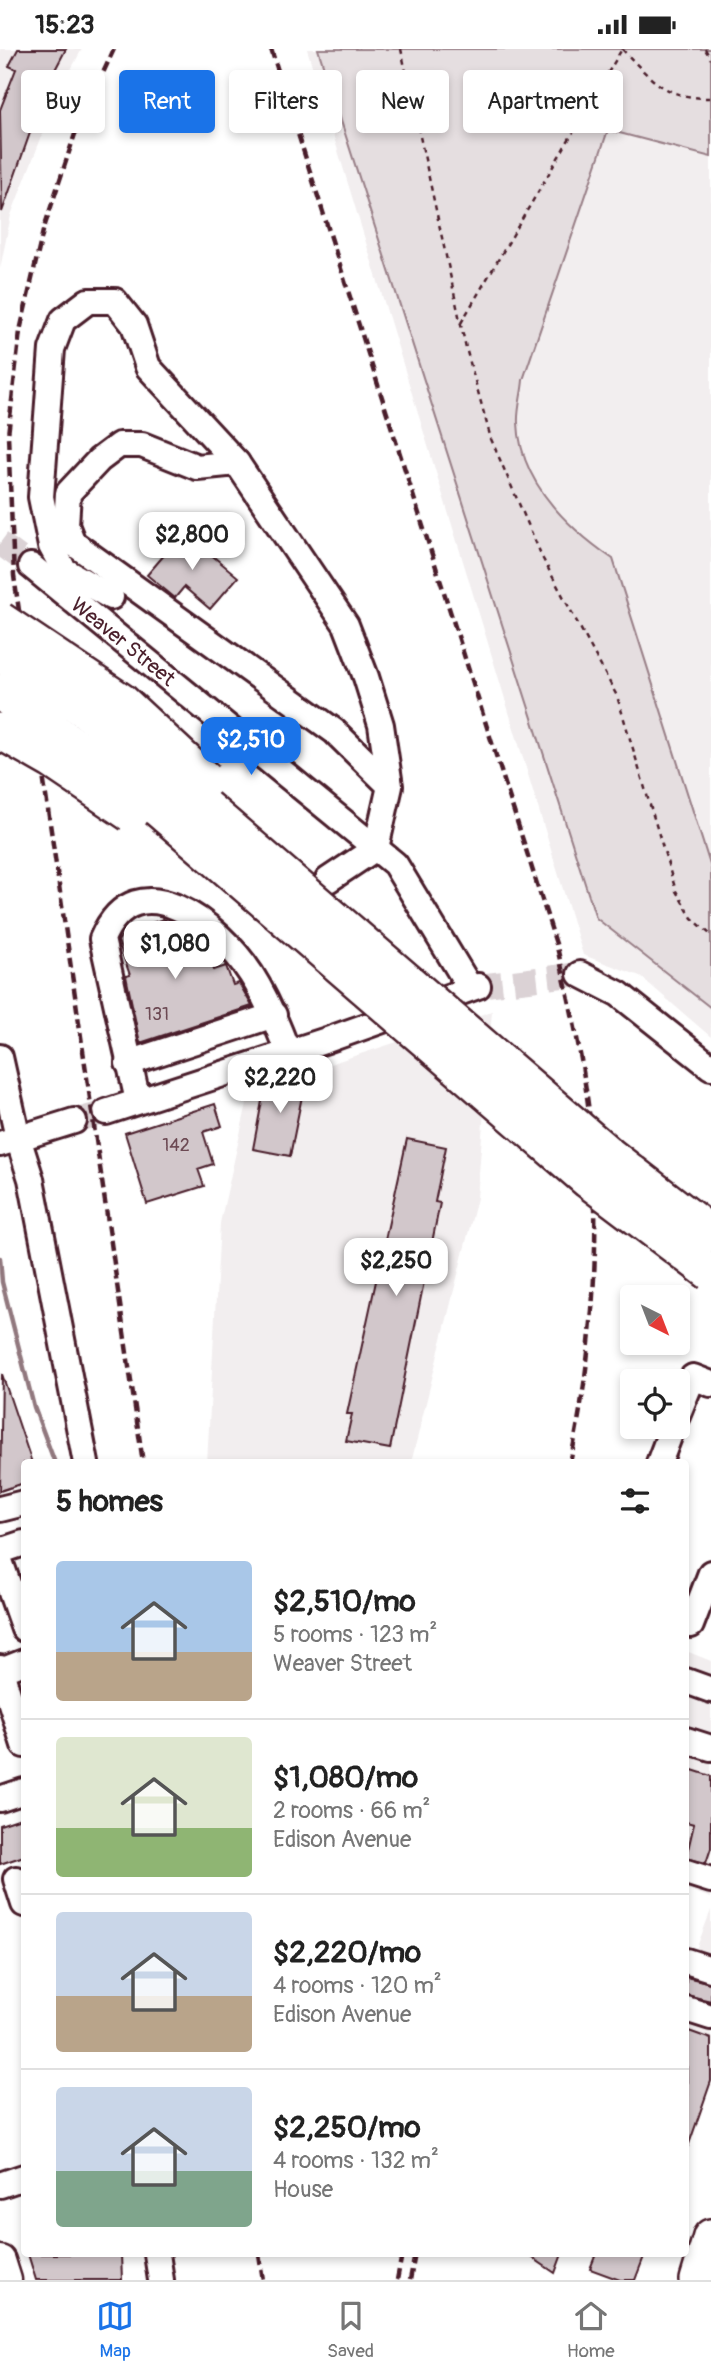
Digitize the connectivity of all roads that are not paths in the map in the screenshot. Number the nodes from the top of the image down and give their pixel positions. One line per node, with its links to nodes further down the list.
1 (237, 463): 3 (street); 3 (street); 9 (street)
2 (31, 566): 4 (street, Weaver Street)
3 (118, 588): 4 (street); 9 (street)
4 (95, 619): 10 (street, Weaver Street)
5 (0, 620): 12 (highway, bridge)
6 (0, 654): 12 (highway, bridge)
7 (0, 692): 12 (highway, bridge)
8 (0, 731): 12 (highway, bridge)
9 (390, 786): 10 (street)
10 (376, 848): 11 (street); 15 (street, Weaver Street)
11 (328, 880)
12 (359, 960): 23 (highway, bridge); 24 (highway, bridge)
13 (580, 974): 18 (street)
14 (274, 1015): 15 (street); 17 (street); 17 (street)
15 (288, 1053): 19 (street)
16 (0, 1057): 22 (street)
17 (128, 1063): 19 (street)
18 (711, 1067)
19 (138, 1101): 20 (street)
20 (106, 1112)
21 (74, 1121): 22 (street)
22 (9, 1141): 28 (street)
23 (711, 1234)
24 (711, 1273)
25 (690, 1384): 26 (street)
26 (711, 1384)
27 (668, 1439): 29 (street)
28 (85, 1459)
29 (661, 1459)
30 (21, 1504): 31 (street)
31 (0, 1509)
32 (21, 1543): 33 (street)
33 (0, 1551)
34 (0, 1561): 36 (street)
35 (708, 1587): 37 (street)
36 (21, 1620)
37 (689, 1624)
38 (21, 1664): 39 (street)
39 (1, 1669): 42 (street)
40 (689, 1682): 41 (street)
41 (711, 1690)
42 (21, 1735)
43 (689, 1741): 44 (street)
44 (711, 1748)
45 (21, 1792): 46 (street)
46 (0, 1799)
47 (689, 1873): 49 (street)
48 (14, 1880): 50 (street)
49 (711, 1880)
50 (21, 1897)
51 (21, 2178): 52 (street)
52 (0, 2185)
53 (157, 2257): 56 (street)
54 (0, 2261): 55 (main road)
55 (6, 2280)
56 (161, 2280)

